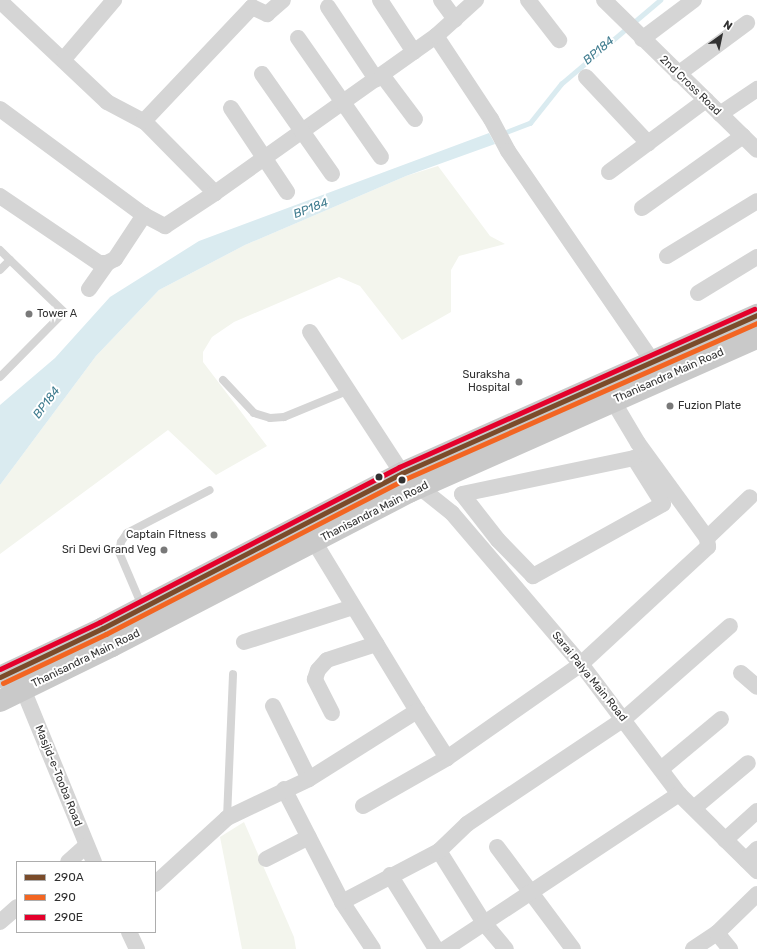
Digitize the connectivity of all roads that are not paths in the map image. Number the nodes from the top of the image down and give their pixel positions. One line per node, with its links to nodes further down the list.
1 (114, 0): 18 (street)
2 (283, 0): 30 (street)
3 (380, 0): 17 (street)
4 (441, 0): 11 (street)
5 (476, 0): 11 (street)
6 (528, 0): 16 (street)
7 (604, 0): 13 (street, 2nd Cross Road)
8 (694, 0): 13 (street)
9 (0, 1): 18 (street)
10 (328, 7): 21 (street)
11 (455, 19): 14 (street)
12 (747, 23): 20 (street)
13 (633, 31): 20 (street, 2nd Cross Road)
14 (436, 36): 17 (street); 55 (street)
15 (298, 38): 25 (street)
16 (559, 40)
17 (414, 52): 21 (street)
18 (62, 60): 30 (street)
19 (262, 74): 31 (street)
20 (678, 74): 24 (street, 2nd Cross Road)
21 (379, 77): 25 (street); 29 (street)
22 (586, 77): 32 (street)
23 (757, 89): 28 (street)
24 (706, 100): 28 (street, 2nd Cross Road); 32 (street)
25 (343, 102): 31 (street); 34 (street)
26 (231, 108): 35 (street)
27 (0, 109): 43 (street)
28 (720, 114): 33 (street, 2nd Cross Road)
29 (415, 120)
30 (144, 121): 39 (street)
31 (303, 131): 35 (street); 37 (street)
32 (648, 144): 36 (street)
33 (753, 144): 42 (street)
34 (381, 157)
35 (265, 158): 38 (street); 39 (street)
36 (609, 172)
37 (332, 174)
38 (287, 192)
39 (215, 193): 43 (street)
40 (0, 196): 48 (street)
41 (757, 201): 45 (street)
42 (642, 208)
43 (144, 215): 48 (street)
44 (0, 250): 47 (lane)
45 (667, 256)
46 (757, 257): 51 (street)
47 (10, 260): 49 (lane); 56 (lane)
48 (107, 264): 50 (street)
49 (0, 270)
50 (89, 289)
51 (698, 293)
52 (757, 315): 55 (main road, Thanisandra Main Road)
53 (310, 332): 58 (street, Sarai Palya Main Road)
54 (757, 338): 59 (main road, Thanisandra Main Road)
55 (653, 362): 60 (main road, Thanisandra Main Road)
56 (0, 377)
57 (224, 380): 58 (lane)
58 (347, 391): 60 (street, Sarai Palya Main Road)
59 (613, 401): 61 (main road, Thanisandra Main Road); 66 (street)
60 (402, 473): 61 (street, Sarai Palya Main Road); 73 (main road, Thanisandra Main Road)
61 (418, 488): 65 (street, Sarai Palya Main Road); 68 (main road, Thanisandra Main Road)
62 (210, 490): 73 (lane)
63 (750, 497): 66 (street)
64 (470, 505): 65 (street); 67 (street); 70 (street)
65 (452, 513): 69 (street, Sarai Palya Main Road)
66 (707, 538): 77 (street)
67 (498, 540): 69 (street); 70 (street)
68 (315, 543): 72 (street); 82 (main road, Thanisandra Main Road)
69 (483, 548): 71 (street, Sarai Palya Main Road)
70 (528, 571): 71 (street)
71 (511, 583): 77 (street, Sarai Palya Main Road)
72 (353, 607): 75 (street); 76 (street)
73 (143, 608): 80 (main road, Thanisandra Main Road)
74 (730, 626): 87 (street)
75 (244, 642)
76 (376, 644): 85 (street); 86 (street)
77 (581, 664): 87 (street, Sarai Palya Main Road); 89 (street)
78 (741, 673): 81 (street)
79 (233, 674): 98 (lane)
80 (0, 678)
81 (757, 687)
82 (23, 690): 83 (main road, Thanisandra Main Road); 101 (street, Masjid-e-Tooba Road)
83 (0, 700)
84 (273, 706): 92 (street)
85 (417, 711): 89 (street); 92 (street)
86 (332, 713)
87 (624, 719): 91 (street, Sarai Palya Main Road); 104 (street)
88 (721, 719): 91 (street)
89 (447, 758): 95 (street)
90 (748, 763): 96 (street)
91 (661, 769): 94 (street, Sarai Palya Main Road)
92 (309, 779): 93 (street)
93 (284, 789): 98 (street); 99 (street)
94 (679, 794): 96 (street, Sarai Palya Main Road); 111 (street)
95 (362, 806)
96 (694, 808): 100 (street, Sarai Palya Main Road)
97 (757, 812): 100 (street)
98 (226, 818): 110 (street)
99 (309, 837): 105 (street); 113 (street)
100 (725, 840): 108 (street, Sarai Palya Main Road)
101 (86, 846): 106 (street); 107 (street, Masjid-e-Tooba Road)
102 (497, 848): 111 (street)
103 (757, 849): 108 (street)
104 (439, 851): 109 (street); 116 (street)
105 (266, 859)
106 (69, 861)
107 (94, 861)
108 (751, 865)
109 (390, 875): 113 (street); 121 (street)
110 (156, 883)
111 (530, 894): 116 (street); 124 (street)
112 (757, 894): 118 (street)
113 (342, 902): 120 (street)
114 (16, 908): 115 (street)
115 (0, 922)
116 (484, 923): 122 (street); 123 (street)
117 (129, 933): 119 (street)
118 (717, 933): 125 (street); 126 (street)
119 (137, 949)
120 (373, 949)
121 (436, 949)
122 (445, 949)
123 (506, 949)
124 (573, 949)
125 (693, 949)
126 (730, 949)

